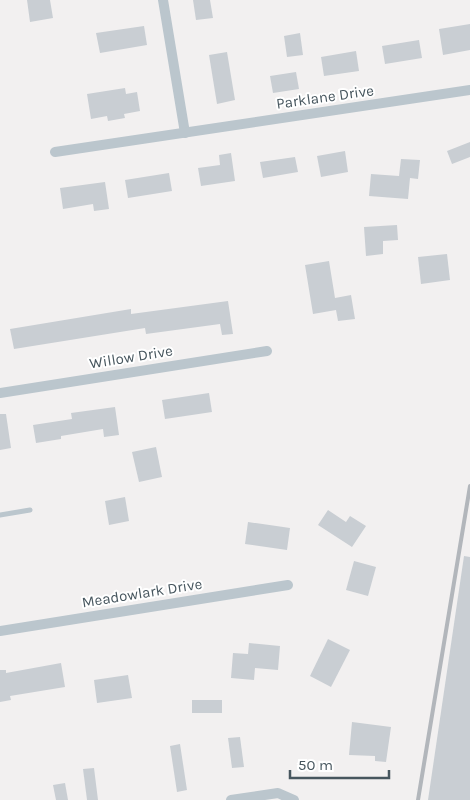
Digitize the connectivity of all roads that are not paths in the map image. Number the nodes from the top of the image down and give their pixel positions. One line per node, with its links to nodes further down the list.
1 (163, 0): 3 (street)
2 (470, 90): 3 (street, Parklane Drive)
3 (185, 133): 4 (street, Parklane Drive)
4 (55, 152)
5 (267, 351): 6 (street, Willow Drive)
6 (0, 393)
7 (30, 510): 8 (lane)
8 (0, 515)
9 (288, 585): 10 (street, Meadowlark Drive)
10 (0, 631)
11 (231, 800): 12 (street)
12 (294, 800)

